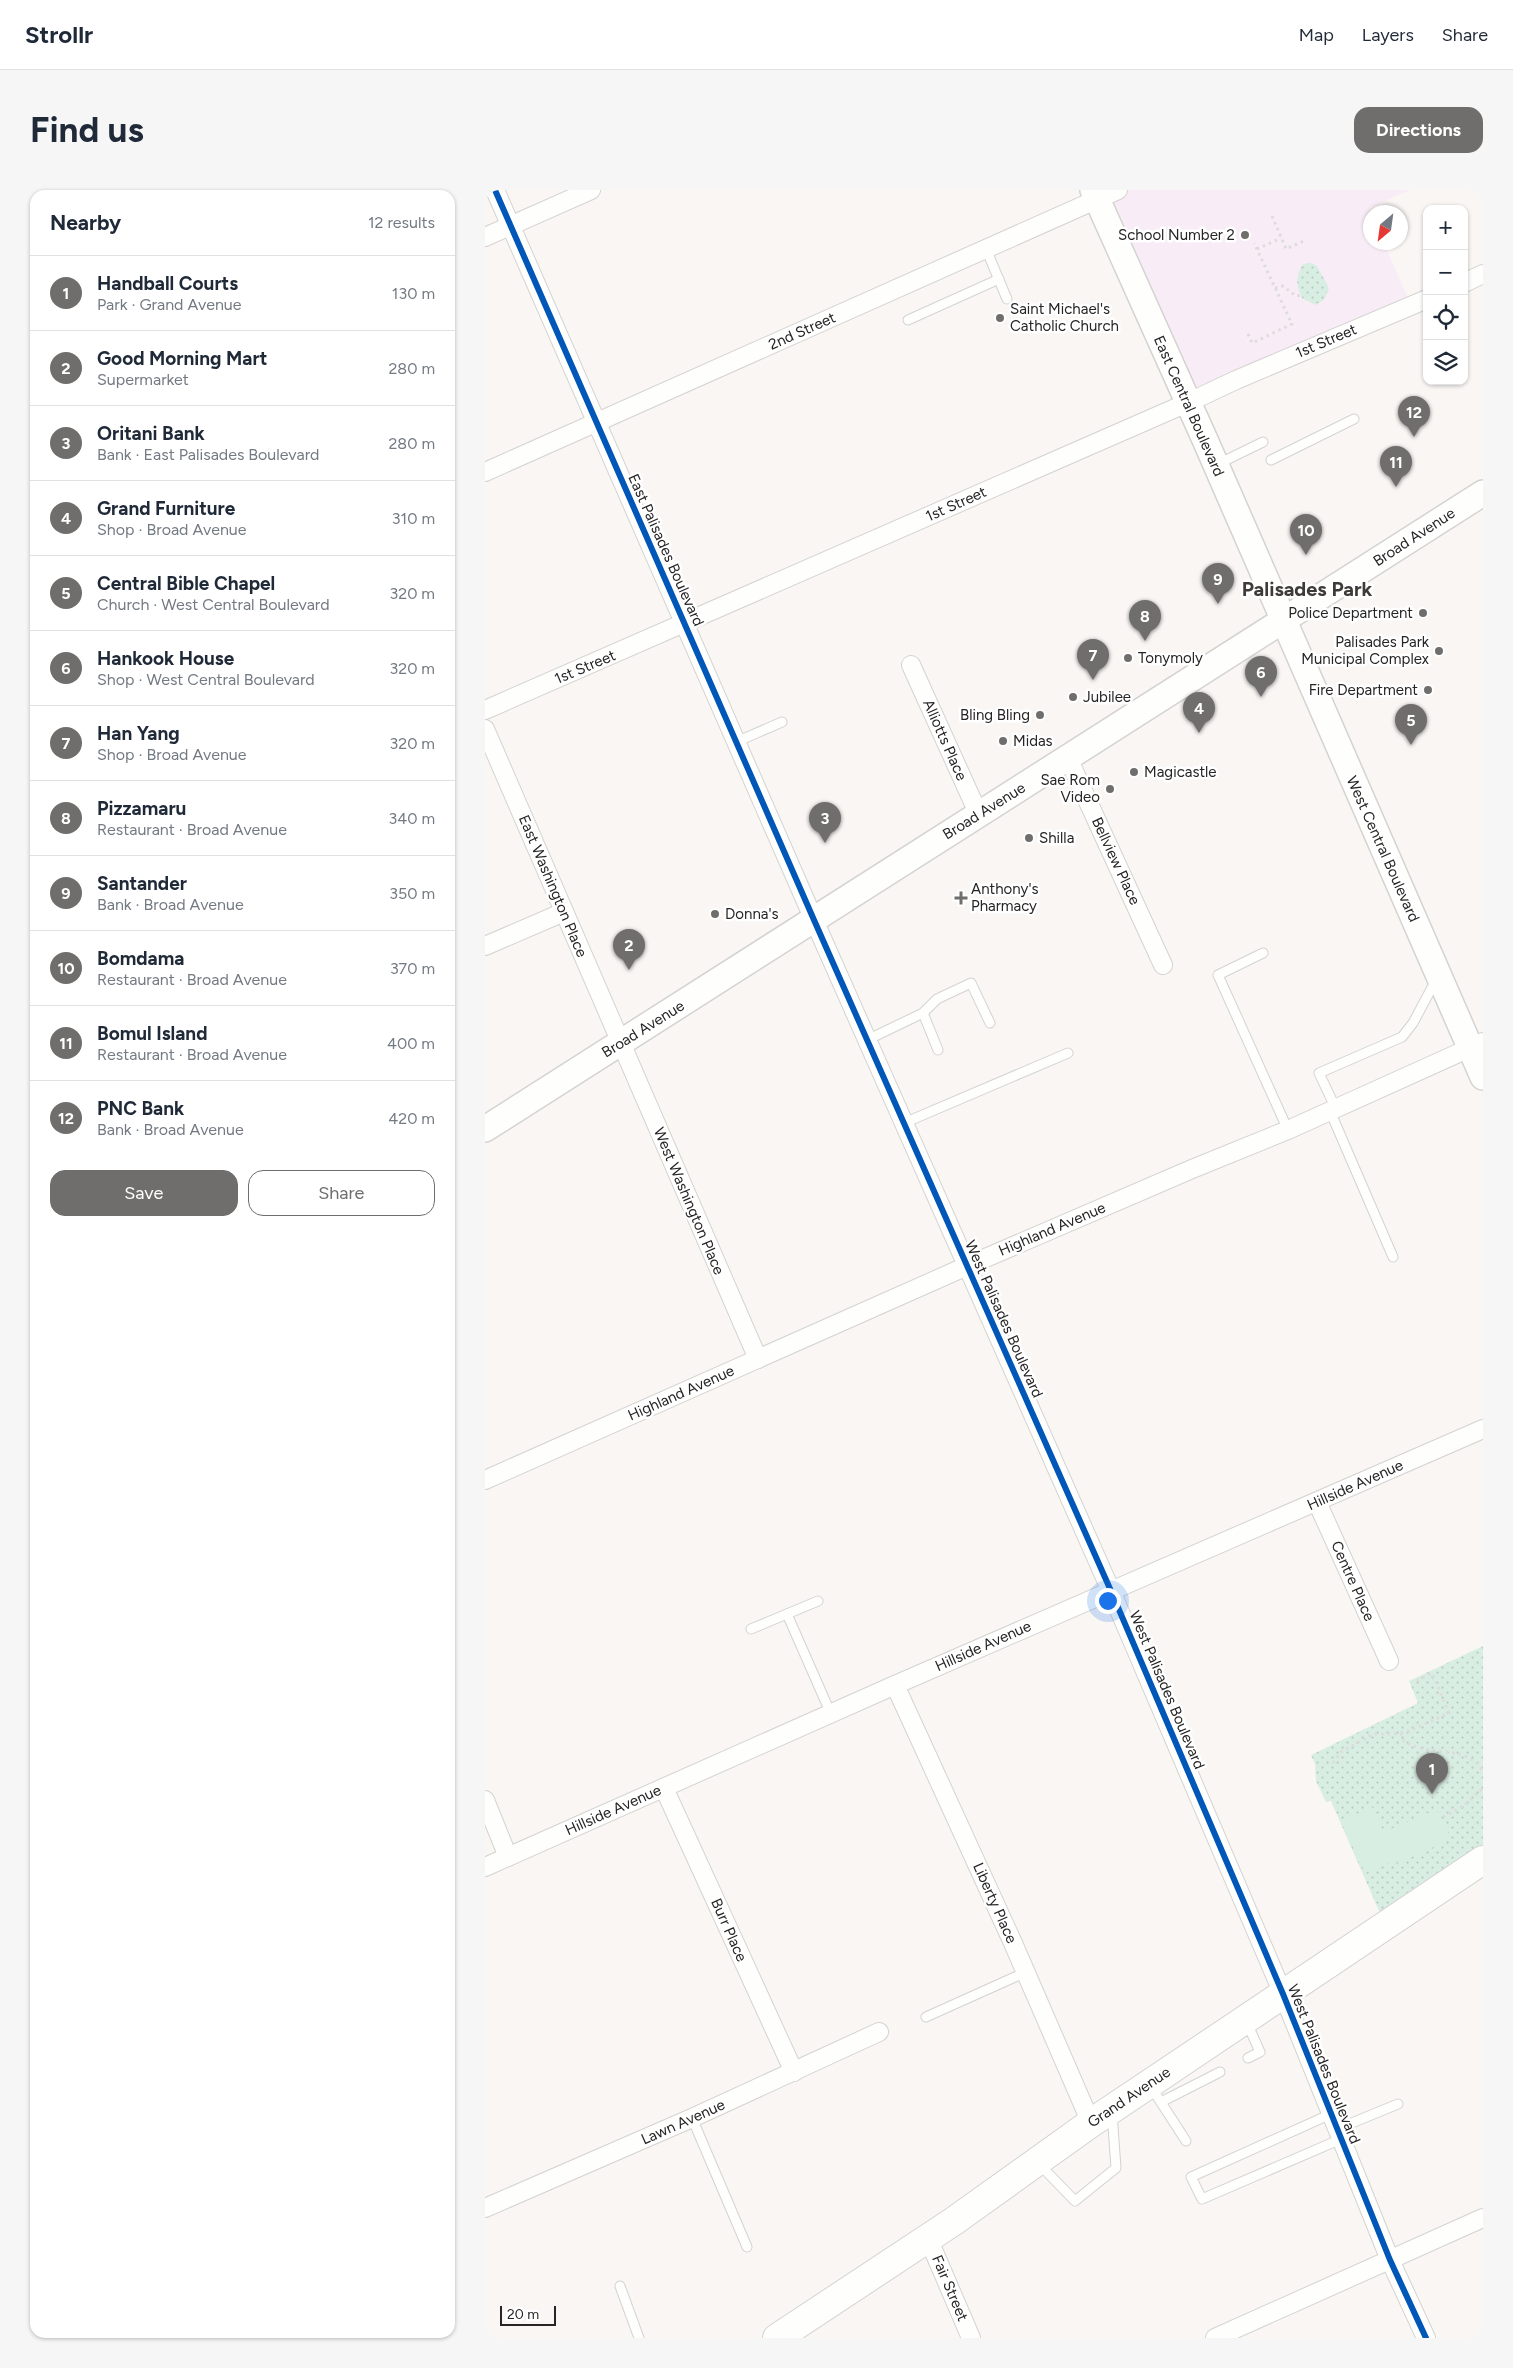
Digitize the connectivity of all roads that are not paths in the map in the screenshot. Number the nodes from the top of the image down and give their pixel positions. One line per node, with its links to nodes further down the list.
1 (495, 190): 4 (street, East Palisades Boulevard)
2 (591, 190): 4 (street)
3 (1103, 193): 6 (street, 2nd Street); 13 (main road, East Central Boulevard)
4 (511, 225): 5 (street); 15 (street, East Palisades Boulevard)
5 (485, 237)
6 (986, 249): 8 (lane); 15 (street, 2nd Street)
7 (1483, 274): 9 (street)
8 (999, 279): 10 (lane); 12 (lane)
9 (1468, 280)
10 (1007, 299)
11 (1423, 301): 13 (street, 1st Street)
12 (908, 320)
13 (1187, 403): 18 (main road, East Central Boulevard); 22 (street, 1st Street)
14 (1354, 420): 17 (lane)
15 (597, 423): 19 (street, 2nd Street); 22 (street, East Palisades Boulevard)
16 (1263, 442): 18 (lane)
17 (1271, 460)
18 (1216, 465): 21 (main road, East Central Boulevard)
19 (485, 472)
20 (1483, 493): 21 (main road, Broad Avenue)
21 (1283, 622): 28 (main road, Broad Avenue); 35 (main road, West Central Boulevard)
22 (685, 624): 24 (street, 1st Street); 27 (street, East Palisades Boulevard)
23 (911, 665): 29 (street, Alliotts Place)
24 (485, 710)
25 (782, 722): 27 (lane)
26 (485, 729): 30 (street, East Washington Place)
27 (736, 742): 31 (street, East Palisades Boulevard)
28 (1068, 758): 29 (main road, Broad Avenue); 34 (street, Bellview Place)
29 (979, 815): 31 (main road, Broad Avenue)
30 (564, 912): 32 (street); 39 (street, East Washington Place)
31 (814, 920): 38 (street, West Palisades Boulevard); 39 (main road, Broad Avenue)
32 (485, 946)
33 (1263, 953): 47 (lane)
34 (1163, 964)
35 (1438, 976): 40 (main road, West Central Boulevard); 44 (lane)
36 (923, 1013): 37 (lane); 38 (lane); 41 (lane)
37 (990, 1023)
38 (867, 1040): 45 (street, West Palisades Boulevard)
39 (621, 1042): 46 (main road, Broad Avenue); 50 (street, West Washington Place)
40 (1477, 1045): 43 (main road, West Central Boulevard); 44 (street, Highland Avenue)
41 (938, 1050)
42 (1069, 1053): 45 (lane)
43 (1483, 1077)
44 (1333, 1110): 47 (street, Highland Avenue); 48 (lane)
45 (904, 1123): 49 (street, West Palisades Boulevard)
46 (485, 1129)
47 (1288, 1130): 49 (street, Highland Avenue)
48 (1393, 1257)
49 (967, 1266): 50 (street, Highland Avenue); 54 (street, West Palisades Boulevard)
50 (757, 1359): 52 (street, Highland Avenue)
51 (1483, 1429): 53 (street, Hillside Avenue)
52 (485, 1480)
53 (1317, 1502): 54 (street, Hillside Avenue); 58 (street, Centre Place)
54 (1111, 1591): 59 (street, Hillside Avenue); 67 (street, West Palisades Boulevard)
55 (818, 1601): 56 (lane)
56 (787, 1614): 57 (lane); 60 (lane)
57 (751, 1629)
58 (1389, 1661)
59 (895, 1685): 60 (street, Hillside Avenue); 66 (street, Liberty Place)
60 (831, 1714): 61 (street, Hillside Avenue)
61 (665, 1788): 63 (street, Hillside Avenue); 72 (street, Burr Place)
62 (485, 1800): 63 (street)
63 (509, 1856): 65 (street, Hillside Avenue)
64 (1483, 1860): 67 (main road, Grand Avenue)
65 (485, 1867)
66 (1025, 1972): 68 (lane); 76 (street, Liberty Place)
67 (1283, 1994): 69 (main road, Grand Avenue); 78 (street, West Palisades Boulevard)
68 (926, 2017)
69 (1246, 2020): 71 (lane); 74 (main road, Grand Avenue)
70 (879, 2032): 72 (street, Lawn Avenue)
71 (1249, 2058)
72 (794, 2072): 77 (street, Lawn Avenue)
73 (1220, 2072): 74 (lane)
74 (1155, 2093): 76 (main road, Grand Avenue); 79 (lane)
75 (1398, 2104): 78 (lane)
76 (1101, 2116): 80 (main road, Grand Avenue); 80 (lane)
77 (692, 2118): 81 (street, Lawn Avenue); 84 (lane)
78 (1337, 2127): 78 (lane); 85 (street, West Palisades Boulevard)
79 (1186, 2141)
80 (1037, 2162): 83 (main road, Grand Avenue)
81 (485, 2208)
82 (1483, 2218): 85 (street)
83 (928, 2238): 88 (main road, Grand Avenue); 89 (street, Fair Street)
84 (747, 2247)
85 (1390, 2260): 90 (street); 91 (street, West Palisades Boulevard)
86 (620, 2286): 87 (lane)
87 (639, 2338)
88 (777, 2338)
89 (971, 2338)
90 (1215, 2338)
91 (1426, 2338)

